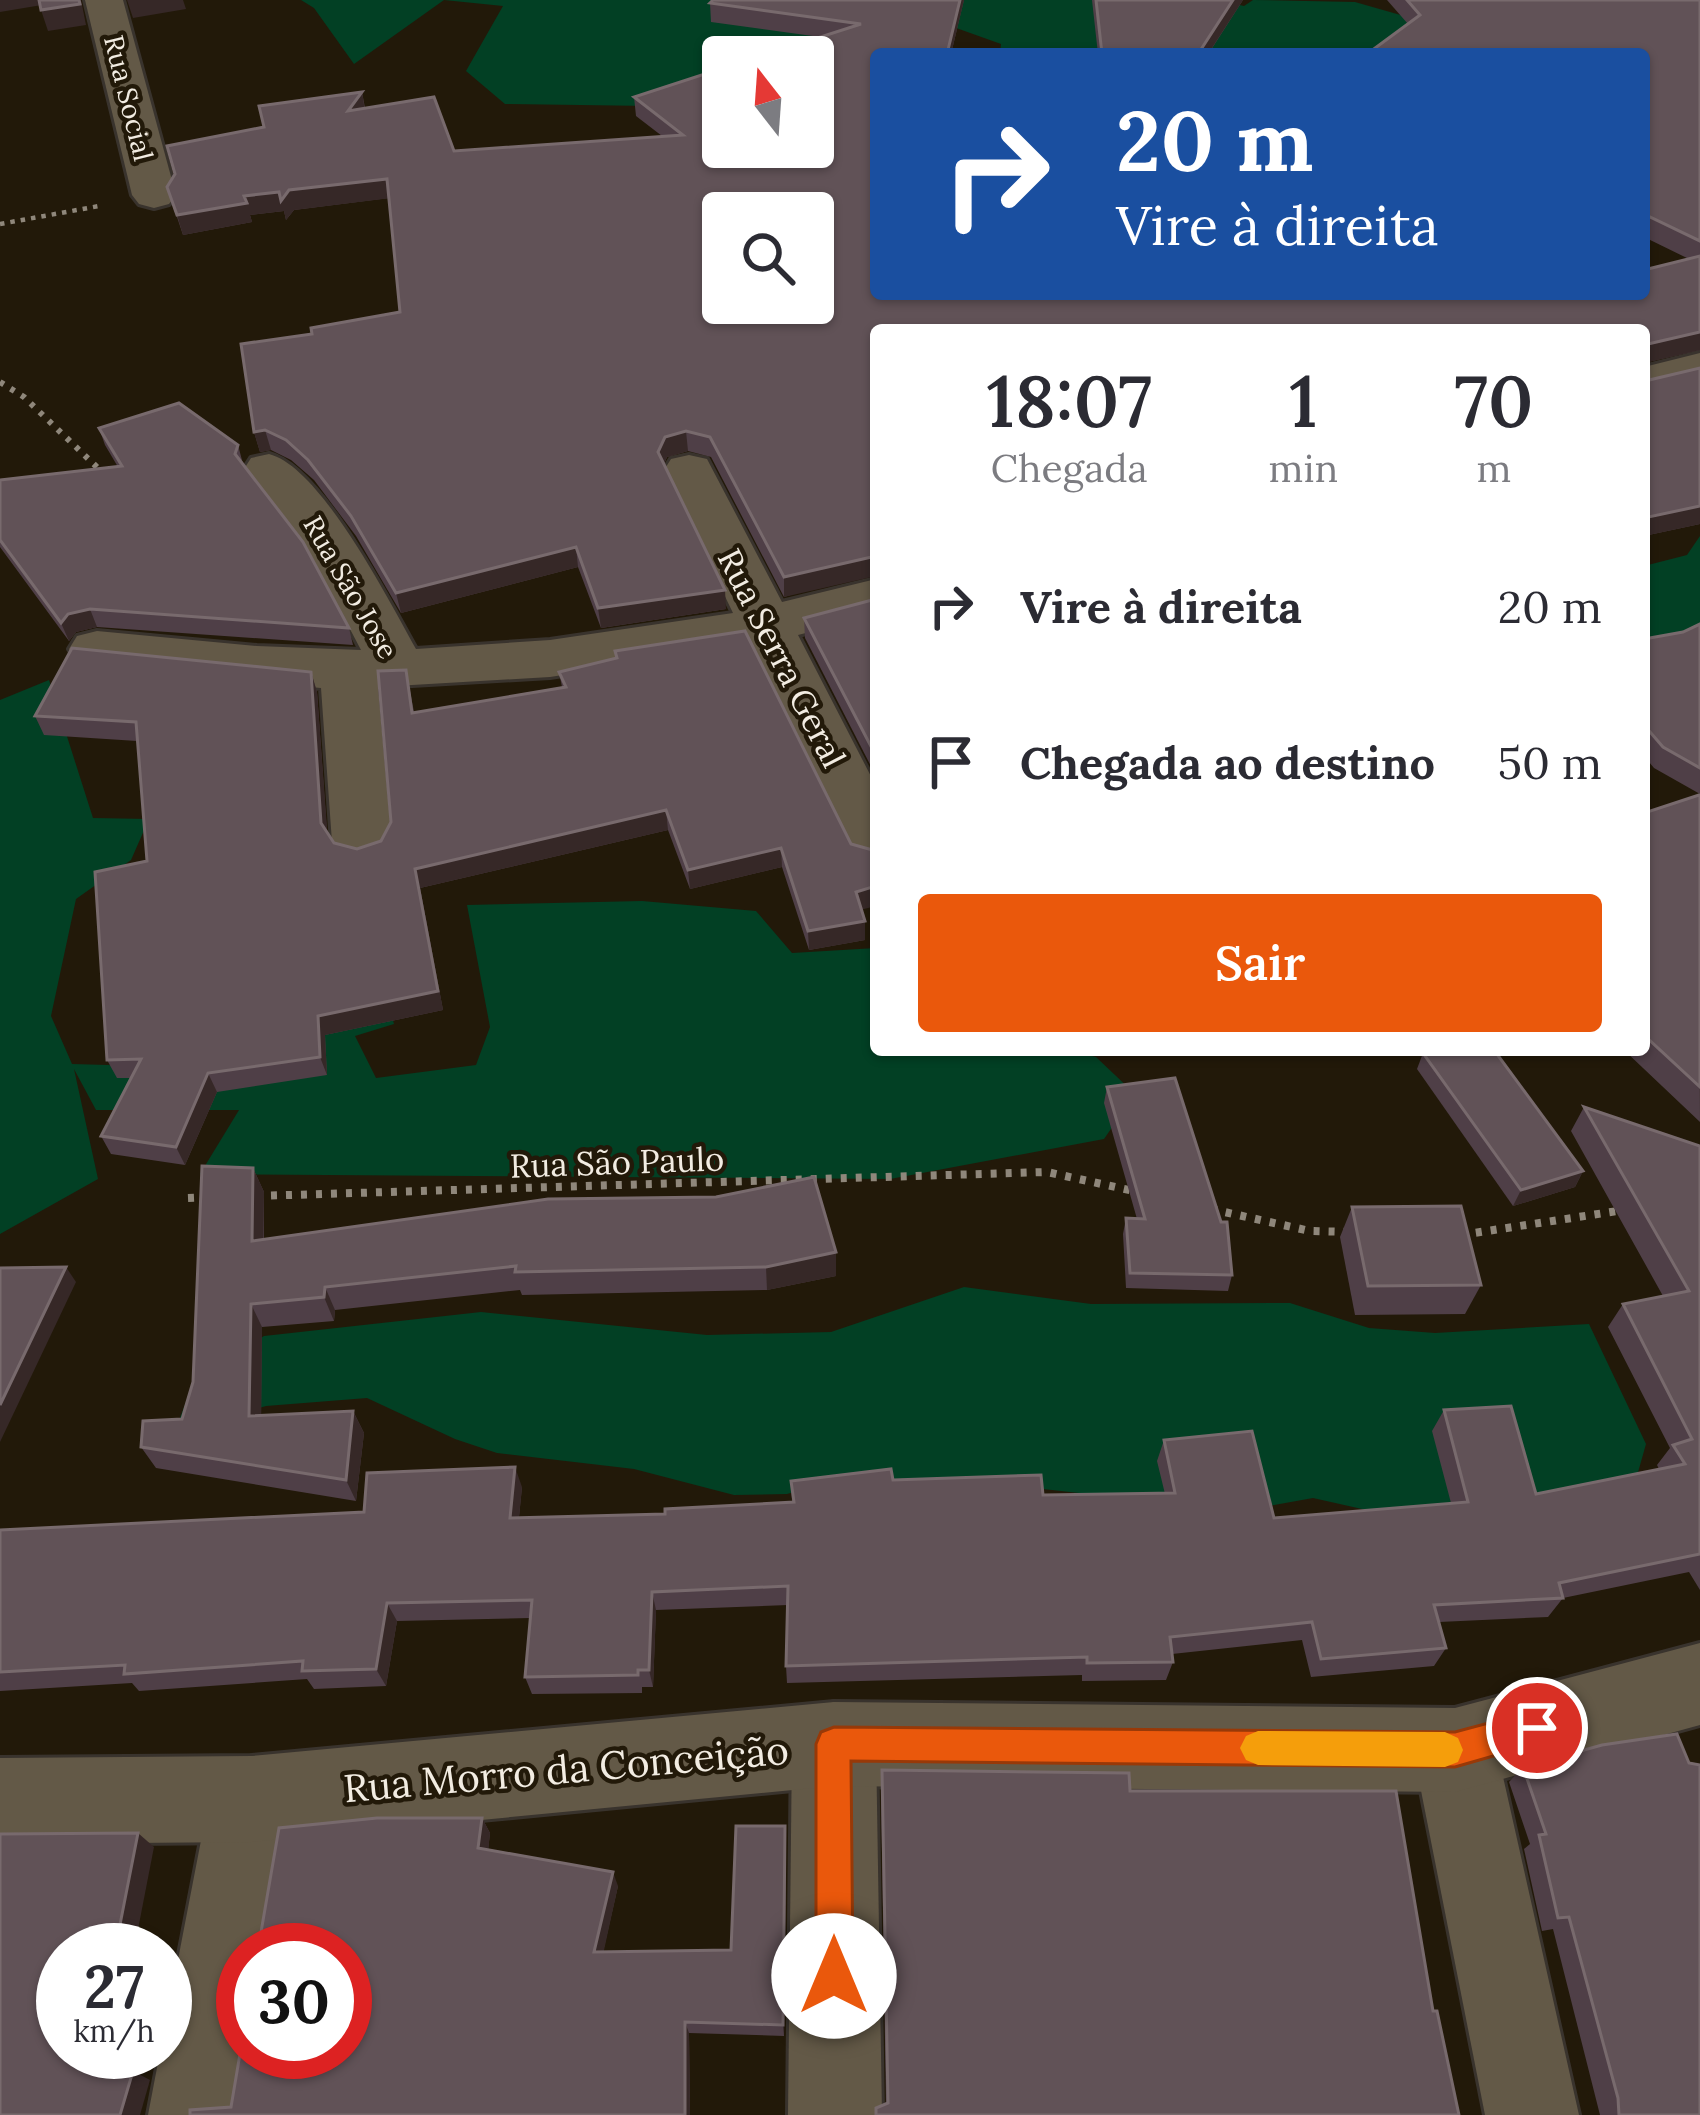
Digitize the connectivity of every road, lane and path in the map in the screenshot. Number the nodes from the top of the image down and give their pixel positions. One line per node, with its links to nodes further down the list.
1 (104, 0): 2 (street, Rua Social)
2 (154, 195): 3 (path)
3 (0, 224)
4 (1700, 367): 5 (street)
5 (1650, 380)
6 (0, 382): 9 (path)
7 (269, 469): 13 (street, Rua São Jose)
8 (688, 470): 11 (street, Rua Serra Geral)
9 (108, 479)
10 (870, 599): 11 (street)
11 (766, 625): 13 (street); 14 (street, Rua Serra Geral)
12 (97, 649): 13 (street)
13 (373, 668): 15 (street)
14 (870, 833)
15 (362, 842)
16 (1156, 1196): 18 (path, Rua São Paulo)
17 (212, 1197): 19 (path)
18 (236, 1197)
19 (188, 1198)
20 (1200, 1206): 22 (path)
21 (1635, 1208): 23 (path)
22 (1353, 1232)
23 (1440, 1234)
24 (1700, 1684): 26 (street, Rua Morro da Conceição)
25 (834, 1744): 26 (street, Rua Morro da Conceição); 27 (street, Rua Morro da Conceição); 30 (street)
26 (1455, 1750): 31 (street)
27 (252, 1798): 28 (street, Rua Morro da Conceição); 29 (street)
28 (0, 1801)
29 (195, 2115)
30 (835, 2115)
31 (1532, 2115)

